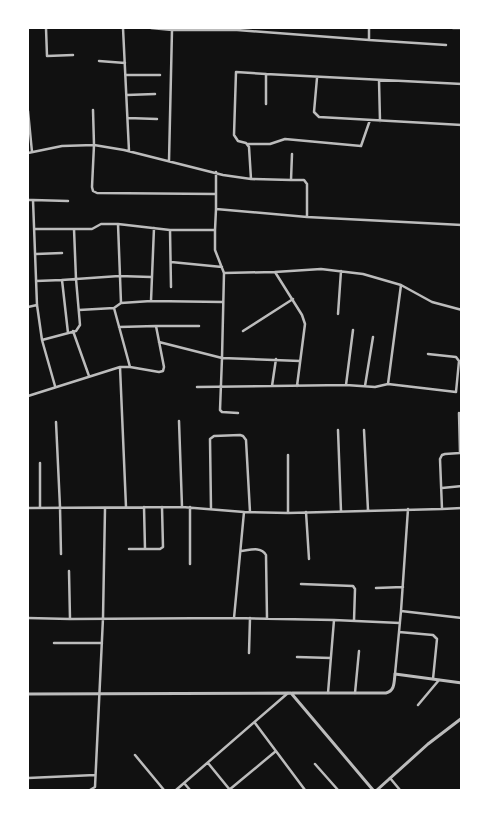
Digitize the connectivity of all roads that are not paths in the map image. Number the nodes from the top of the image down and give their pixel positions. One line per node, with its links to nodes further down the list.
1 (46, 28): 11 (street)
2 (123, 28): 13 (street)
3 (151, 28): 8 (street)
4 (369, 28): 9 (street)
5 (453, 28): 6 (street)
6 (462, 28)
7 (237, 29): 8 (street); 9 (street)
8 (172, 30): 36 (street)
9 (369, 40): 10 (street)
10 (446, 45)
11 (72, 55)
12 (99, 61): 13 (street)
13 (125, 63): 15 (street)
14 (266, 74): 17 (street); 22 (street); 30 (street)
15 (126, 75): 16 (street); 21 (street)
16 (160, 75)
17 (317, 78): 18 (street); 27 (street)
18 (379, 80): 19 (street); 28 (street)
19 (462, 84)
20 (155, 94): 21 (street)
21 (127, 95): 25 (street)
22 (266, 104)
23 (93, 110): 31 (street)
24 (28, 111): 32 (street)
25 (128, 118): 26 (street); 33 (street)
26 (157, 119)
27 (370, 120): 28 (street); 30 (street)
28 (380, 121): 29 (street)
29 (462, 125)
30 (248, 144): 38 (street)
31 (94, 145): 32 (street); 33 (street); 40 (street)
32 (32, 152): 34 (street)
33 (129, 152): 36 (street)
34 (28, 153)
35 (292, 154): 39 (street)
36 (169, 161): 37 (street)
37 (216, 172): 38 (street); 40 (street)
38 (251, 179): 39 (street)
39 (291, 180): 45 (street)
40 (216, 194): 44 (street)
41 (28, 200): 42 (street)
42 (33, 200): 43 (street); 49 (street)
43 (68, 201)
44 (216, 209): 45 (street); 52 (street)
45 (307, 217): 47 (street)
46 (118, 224): 48 (street); 50 (street); 60 (street)
47 (462, 225)
48 (154, 228): 51 (street); 61 (street)
49 (35, 229): 50 (street); 54 (street)
50 (74, 229): 62 (street)
51 (170, 230): 52 (street); 55 (street)
52 (215, 230): 56 (street)
53 (62, 253): 54 (street)
54 (36, 254): 64 (street)
55 (170, 262): 56 (street); 66 (street)
56 (222, 267): 59 (street)
57 (341, 271): 58 (street); 65 (street); 76 (street)
58 (275, 272): 59 (street); 67 (street)
59 (224, 273): 69 (street)
60 (119, 276): 61 (street); 62 (street); 70 (street)
61 (151, 277): 68 (street)
62 (76, 279): 63 (street); 74 (street)
63 (62, 280): 64 (street); 83 (street)
64 (36, 281): 71 (street)
65 (401, 285): 75 (street); 94 (street)
66 (171, 287)
67 (293, 299): 82 (street); 90 (street)
68 (151, 301): 69 (street); 70 (street)
69 (223, 302): 88 (street)
70 (121, 303): 73 (street)
71 (37, 305): 72 (street); 85 (street)
72 (28, 306)
73 (114, 308): 74 (street); 79 (street)
74 (79, 310): 81 (street)
75 (462, 310)
76 (338, 314)
77 (156, 326): 78 (street); 79 (street); 86 (street)
78 (200, 326)
79 (119, 327): 92 (street)
80 (353, 330): 98 (street)
81 (73, 331): 83 (street); 93 (street)
82 (243, 331)
83 (68, 333): 85 (street)
84 (373, 337): 99 (street)
85 (42, 340): 95 (street)
86 (159, 342): 88 (street); 92 (street)
87 (428, 354): 102 (street)
88 (222, 358): 89 (street); 101 (street)
89 (276, 359): 90 (street); 96 (street)
90 (300, 361): 97 (street)
91 (120, 367): 92 (street); 93 (street); 117 (street)
92 (130, 367)
93 (89, 376): 95 (street)
94 (388, 384): 99 (street); 102 (street)
95 (55, 386): 104 (street)
96 (272, 386): 97 (street); 101 (street)
97 (298, 386): 98 (street)
98 (346, 386): 99 (street)
99 (365, 386)
100 (197, 387): 101 (street)
101 (221, 387): 106 (street)
102 (456, 392): 103 (street)
103 (462, 393)
104 (28, 396)
105 (459, 413): 111 (street)
106 (238, 414)
107 (180, 421): 120 (street)
108 (56, 422): 116 (street)
109 (338, 430): 130 (street)
110 (364, 430): 129 (street)
111 (461, 453): 115 (street)
112 (288, 455): 134 (street)
113 (40, 463): 122 (street)
114 (462, 486): 115 (street)
115 (442, 488): 128 (street)
116 (60, 507): 122 (street); 125 (street); 138 (street)
117 (126, 507): 118 (street); 125 (street)
118 (144, 507): 119 (street); 136 (street)
119 (162, 507): 120 (street); 136 (street)
120 (182, 507): 123 (street)
121 (28, 508): 122 (street)
122 (40, 508)
123 (190, 508): 126 (street); 140 (street)
124 (462, 508): 128 (street)
125 (105, 509): 148 (street)
126 (211, 509): 131 (street); 132 (street)
127 (408, 509): 128 (street); 129 (street); 143 (street)
128 (442, 509)
129 (368, 510): 130 (street)
130 (341, 511): 133 (street)
131 (244, 512): 132 (street); 137 (street)
132 (250, 512): 134 (street)
133 (306, 512): 134 (street); 139 (street)
134 (288, 513)
135 (129, 549): 136 (street)
136 (145, 549)
137 (241, 551): 149 (street); 151 (street)
138 (61, 554)
139 (309, 559)
140 (190, 564)
141 (69, 571): 147 (street)
142 (301, 584): 154 (street)
143 (403, 587): 144 (street); 145 (street)
144 (376, 588)
145 (401, 611): 152 (street); 155 (street)
146 (28, 618): 147 (street)
147 (70, 618): 148 (street)
148 (103, 618): 149 (street); 158 (street)
149 (234, 618): 150 (street)
150 (250, 618): 151 (street); 160 (street)
151 (267, 618): 153 (street)
152 (462, 618)
153 (334, 620): 154 (street); 162 (street)
154 (354, 621): 155 (street)
155 (400, 622): 156 (street)
156 (399, 632): 163 (street); 164 (street)
157 (54, 643): 158 (street)
158 (102, 643): 171 (street)
159 (359, 651): 169 (street)
160 (249, 653)
161 (297, 657): 162 (street)
162 (331, 658): 168 (street)
163 (394, 674): 164 (street); 169 (street)
164 (434, 679): 165 (street)
165 (440, 680): 166 (street); 172 (street)
166 (462, 684)
167 (290, 693): 168 (street); 171 (street); 174 (street); 192 (street)
168 (328, 693): 169 (street)
169 (355, 693)
170 (28, 694): 171 (street)
171 (99, 694): 179 (street)
172 (418, 705)
173 (462, 718): 181 (street)
174 (255, 723): 175 (street); 177 (street)
175 (276, 751): 189 (street); 190 (street)
176 (135, 755): 186 (street)
177 (208, 763): 182 (street); 189 (street)
178 (315, 764): 191 (street)
179 (95, 775): 180 (street); 183 (street)
180 (28, 778)
181 (390, 778): 193 (street); 194 (street)
182 (184, 783): 187 (street); 188 (street)
183 (95, 787): 184 (street); 185 (street)
184 (90, 790)
185 (98, 790)
186 (164, 790)
187 (176, 790)
188 (190, 790)
189 (230, 790)
190 (305, 790)
191 (338, 790)
192 (373, 790)
193 (377, 790)
194 (400, 790)

